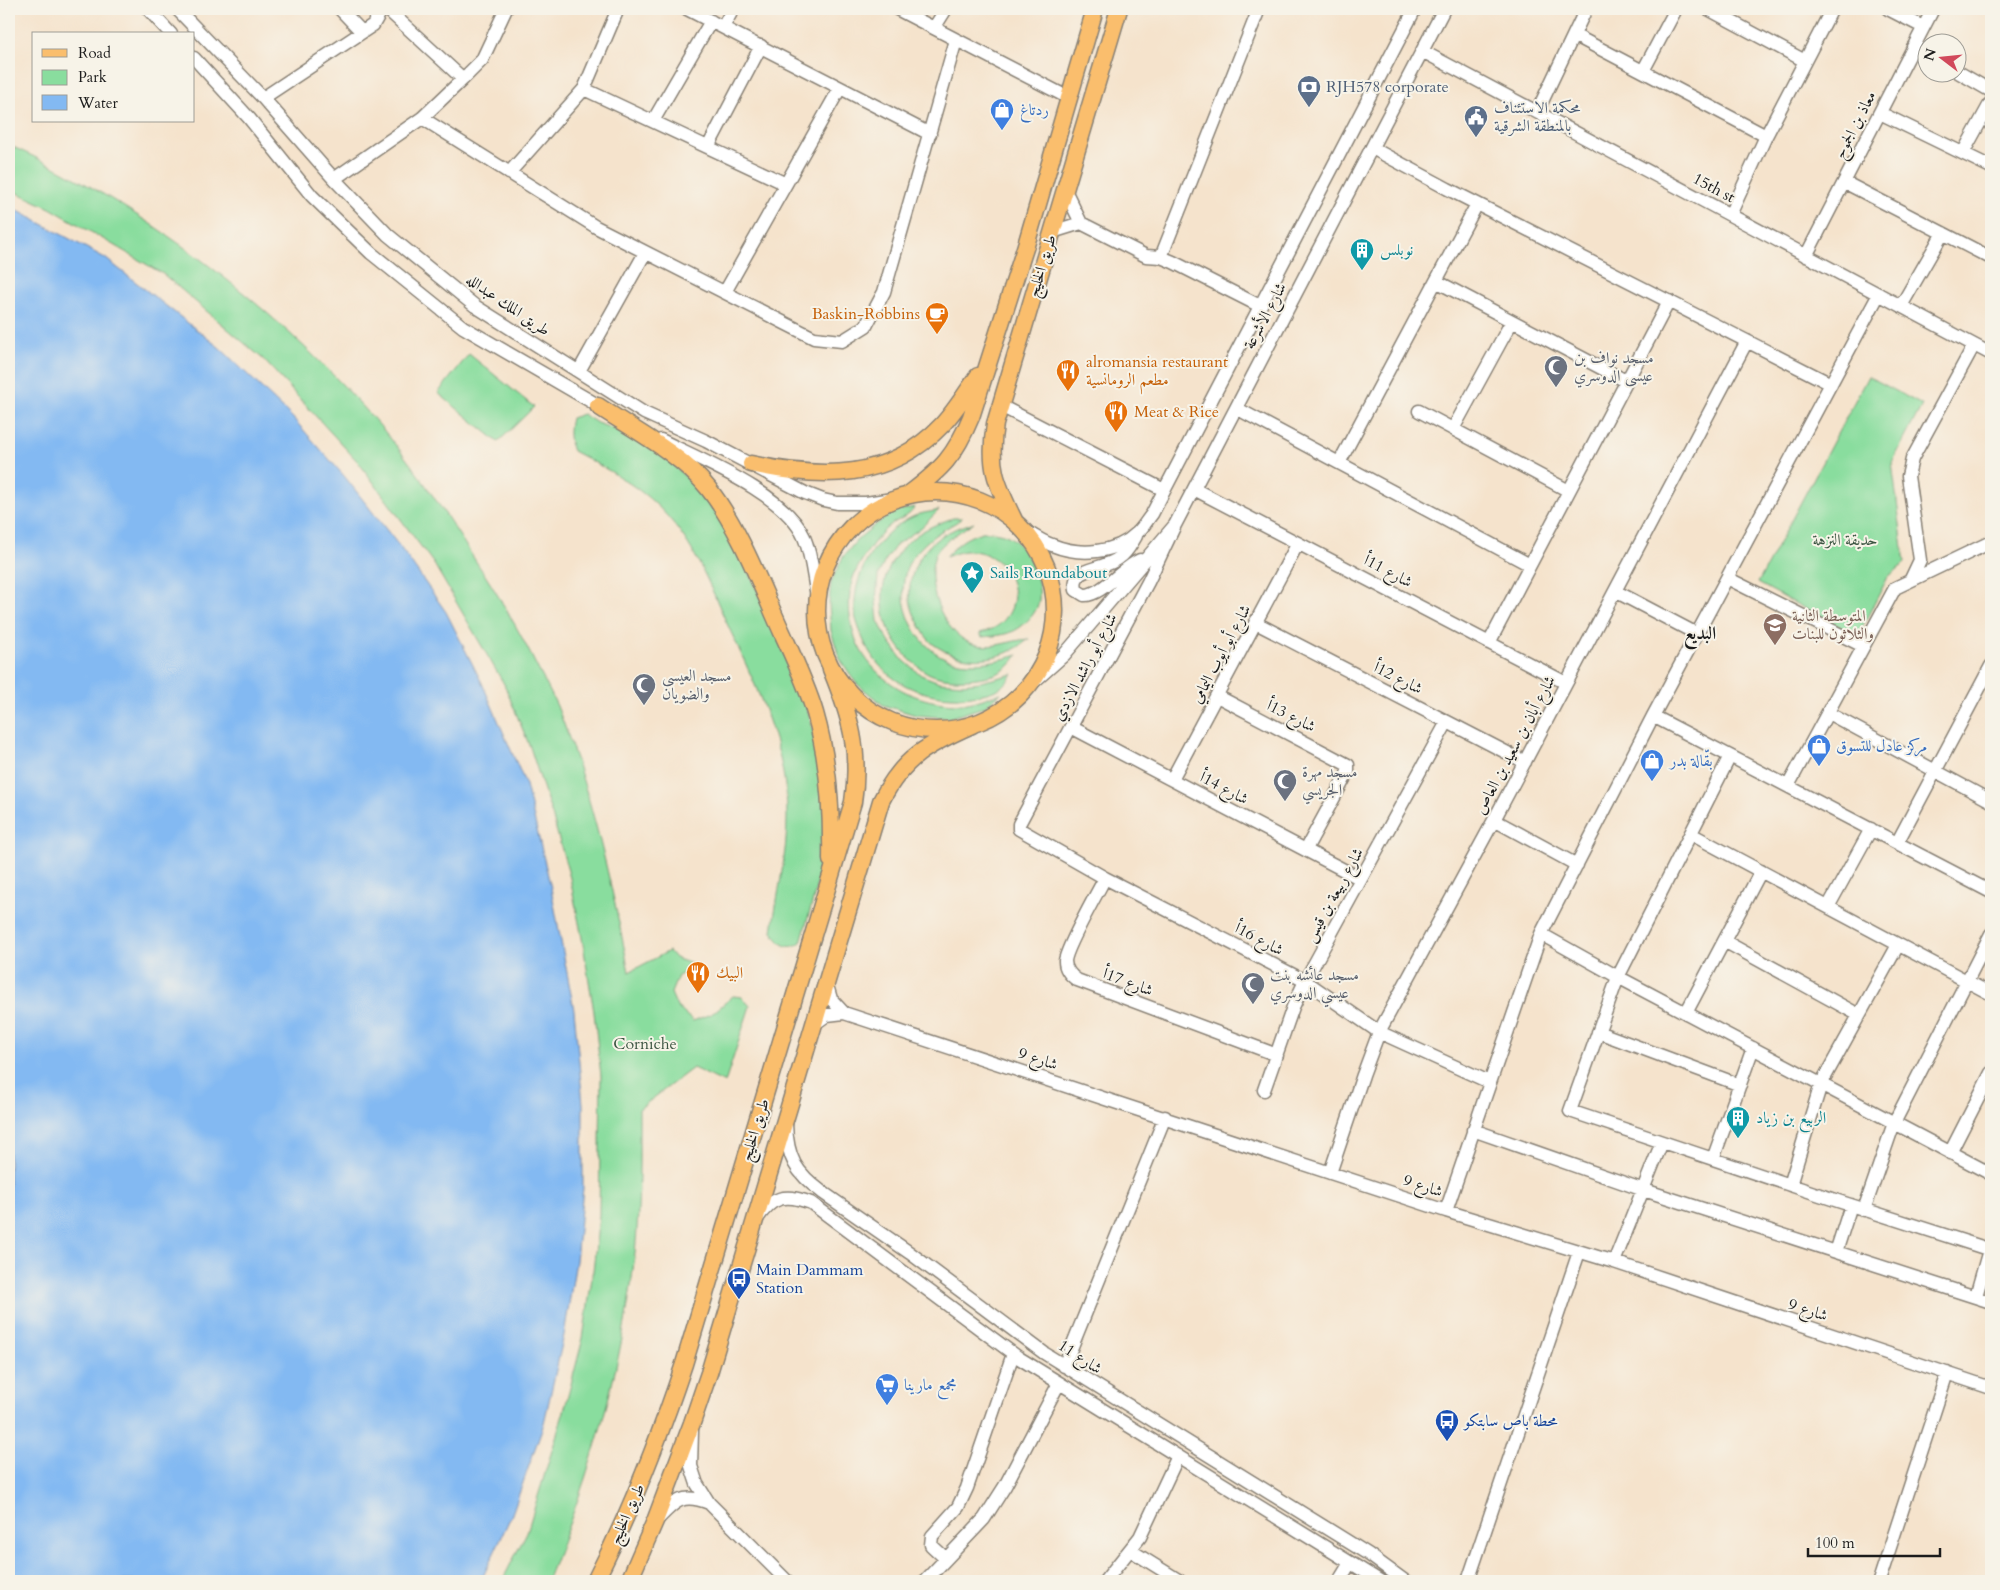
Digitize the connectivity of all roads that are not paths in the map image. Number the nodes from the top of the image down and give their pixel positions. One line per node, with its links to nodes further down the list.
1 (148, 9): 27 (street)
2 (177, 9): 43 (street, طريق الملك عبدالله)
3 (340, 9): 28 (street)
4 (382, 9): 28 (street)
5 (387, 9): 39 (street)
6 (506, 9): 39 (street)
7 (618, 9): 42 (street)
8 (687, 9): 23 (street)
9 (733, 9): 24 (street)
10 (897, 9): 26 (street)
11 (946, 9): 26 (street)
12 (1096, 9): 44 (main road, طريق الخليج)
13 (1119, 9): 60 (main road, طريق الخليج)
14 (1259, 9): 68 (street)
15 (1415, 9): 74 (street, شارع الأشرعة)
16 (1444, 9): 34 (street, شارع الأشرعة)
17 (1586, 9): 29 (street)
18 (1676, 9): 37 (street)
19 (1708, 9): 36 (street)
20 (1832, 9): 36 (street)
21 (1888, 9): 25 (street)
22 (1932, 9): 25 (street, معاذ بن الجموح)
23 (711, 21): 24 (street); 49 (street)
24 (723, 27): 31 (street)
25 (1924, 27): 32 (street, معاذ بن الجموح)
26 (934, 28): 30 (street)
27 (169, 32)
28 (362, 32): 43 (street)
29 (1574, 35): 37 (street); 46 (street)
30 (956, 40): 44 (street); 50 (street)
31 (761, 46): 41 (street); 52 (street)
32 (1913, 47): 33 (street); 47 (street, معاذ بن الجموح)
33 (1918, 50)
34 (1422, 51): 46 (street, 15th st); 53 (street, شارع الأشرعة)
35 (195, 59): 84 (street)
36 (1805, 62): 51 (street)
37 (1643, 71): 51 (street)
38 (1968, 76): 40 (street)
39 (463, 79): 48 (street)
40 (1989, 85)
41 (840, 88): 50 (street); 59 (street)
42 (584, 89): 49 (street); 56 (street)
43 (263, 98): 57 (street, طريق الملك عبدالله)
44 (1069, 98): 80 (main road, طريق الخليج)
45 (1991, 102): 54 (street)
46 (1537, 112): 62 (street, 15th st)
47 (1880, 113): 54 (street); 58 (street, معاذ بن الجموح)
48 (422, 118): 56 (street); 57 (street)
49 (653, 121): 52 (street)
50 (930, 134): 71 (street)
51 (1766, 136): 62 (street)
52 (708, 147): 59 (street)
53 (1372, 148): 61 (street); 86 (street, شارع الأشرعة)
54 (1963, 153): 55 (street)
55 (1990, 164)
56 (509, 173): 66 (street)
57 (334, 179): 81 (street, طريق الملك عبدالله)
58 (1844, 182): 65 (street); 67 (street, معاذ بن الجموح)
59 (786, 184): 71 (street)
60 (1065, 190): 63 (street); 64 (main road, طريق الخليج)
61 (1477, 204): 70 (street); 73 (street)
62 (1730, 215): 67 (street, 15th st)
63 (1081, 223): 64 (street); 68 (street)
64 (1052, 232): 85 (main road, طريق الخليج)
65 (1943, 233): 69 (street); 75 (street)
66 (645, 253): 71 (street); 81 (street)
67 (1806, 256): 72 (street, 15th st)
68 (1161, 257): 74 (street)
69 (1991, 258)
70 (1436, 281): 76 (street); 89 (street)
71 (725, 292)
72 (1878, 294): 75 (street, 15th st); 83 (street)
73 (1669, 301): 77 (street); 82 (street)
74 (1260, 306): 92 (street, شارع الأشرعة)
75 (1901, 306): 78 (street, 15th st)
76 (1512, 321): 82 (street); 88 (street)
77 (1747, 341): 83 (street); 104 (street, شارع أبان بن سعيد بن العاص)
78 (1974, 345): 79 (street, 15th st); 103 (street)
79 (1991, 354)
80 (988, 362): 90 (main road); 94 (main road, طريق الخليج)
81 (579, 371): 90 (street, طريق الملك عبدالله)
82 (1626, 381): 93 (street)
83 (1831, 384): 102 (street)
84 (598, 406): 105 (street); 136 (main road)
85 (999, 406): 92 (street); 95 (main road, طريق الخليج)
86 (1236, 408): 89 (street); 91 (street, شارع الأشرعة)
87 (1420, 411): 88 (street)
88 (1453, 429): 93 (street)
89 (1339, 462): 101 (street)
90 (751, 464): 94 (street, طريق الملك عبدالله)
91 (1194, 489): 96 (street, شارع الأشرعة); 99 (street, شارع 11أ)
92 (1164, 490): 97 (street, شارع الأشرعة)
93 (1569, 491): 101 (street)
94 (903, 497): 95 (main road); 105 (main road)
95 (1018, 525): 97 (street, شارع الأشرعة); 113 (main road, طريق الخليج)
96 (1175, 525): 100 (street, شارع الأشرعة); 119 (street, شارع أبو راشد الازدي)
97 (1137, 534): 100 (street)
98 (1991, 542): 103 (street)
99 (1298, 543): 106 (street, شارع أبو أيوب اليمامي); 108 (street, شارع 11أ)
100 (1148, 556): 113 (street, شارع الأشرعة)
101 (1530, 565): 108 (street)
102 (1727, 578): 107 (street); 109 (street)
103 (1912, 580): 109 (street)
104 (1615, 591): 107 (street); 112 (street, شارع أبان بن سعيد بن العاص)
105 (817, 596): 111 (main road)
106 (1256, 623): 114 (street, شارع أبو أيوب اليمامي); 117 (street, شارع 12أ)
107 (1697, 634): 116 (street)
108 (1489, 643): 112 (street, شارع 11أ)
109 (1863, 646): 115 (street)
110 (1991, 666): 122 (street)
111 (831, 669): 118 (main road); 136 (main road, طريق الخليج)
112 (1566, 683): 121 (street, شارع أبان بن سعيد بن العاص)
113 (1028, 687): 118 (main road, طريق الخليج)
114 (1217, 696): 123 (street, شارع أبو أيوب اليمامي); 131 (street, شارع 13أ)
115 (1828, 713): 122 (street); 124 (street)
116 (1653, 716): 120 (street); 132 (street)
117 (1447, 722): 121 (street, شارع 12أ); 135 (street, شارع ربيعة بن قيس)
118 (972, 725): 144 (main road, طريق الخليج)
119 (1072, 727): 123 (street, شارع 14أ); 127 (street, شارع أبو راشد الازدي)
120 (1730, 756): 124 (street); 129 (street)
121 (1525, 762): 126 (street, شارع أبان بن سعيد بن العاص)
122 (1935, 771): 125 (street); 130 (street)
123 (1172, 779): 131 (street, شارع 14أ)
124 (1788, 786): 128 (street)
125 (1991, 801)
126 (1494, 820): 132 (street); 152 (street, شارع أبان بن سعيد بن العاص)
127 (1020, 822): 134 (street, شارع 16أ)
128 (1871, 829): 130 (street); 138 (street)
129 (1691, 834): 133 (street); 143 (street)
130 (1897, 843): 137 (street)
131 (1306, 849): 135 (street, شارع 14أ)
132 (1577, 865): 139 (street)
133 (1761, 871): 138 (street); 141 (street)
134 (1104, 878): 146 (street, شارع 16أ); 155 (street, شارع 17أ)
135 (1361, 879): 146 (street, شارع ربيعة بن قيس)
136 (828, 891): 190 (main road, طريق الخليج)
137 (1991, 892)
138 (1828, 907): 142 (street)
139 (1541, 934): 143 (street); 157 (street)
140 (1991, 934): 145 (street)
141 (1724, 941): 149 (street); 150 (street)
142 (1898, 944): 145 (street); 150 (street)
143 (1618, 977): 149 (street); 153 (street)
144 (826, 981): 148 (street); 151 (main road, طريق الخليج)
145 (1966, 981): 147 (street); 163 (street)
146 (1305, 982): 152 (street, شارع 16أ); 155 (street, شارع ربيعة بن قيس)
147 (1991, 994)
148 (844, 1013): 151 (street); 162 (street, شارع 9)
149 (1686, 1013): 154 (street)
150 (1859, 1015): 158 (street)
151 (813, 1025): 161 (main road, طريق الخليج)
152 (1379, 1032): 157 (street, شارع 16أ); 168 (street, شارع أبان بن سعيد بن العاص)
153 (1598, 1032): 159 (street); 165 (street)
154 (1753, 1048): 158 (street); 159 (street)
155 (1276, 1055): 160 (street, شارع ربيعة بن قيس)
156 (1991, 1073): 166 (street)
157 (1489, 1082): 164 (street)
158 (1821, 1084): 163 (street); 170 (street)
159 (1740, 1085): 167 (street)
160 (1264, 1090)
161 (786, 1117): 175 (main road, طريق الخليج); 179 (street, شارع 11)
162 (1165, 1117): 168 (street, شارع 9); 185 (street)
163 (1894, 1123): 166 (street); 174 (street)
164 (1473, 1130): 171 (street); 173 (street)
165 (1662, 1142): 167 (street); 171 (street)
166 (1950, 1153): 169 (street)
167 (1713, 1159): 170 (street)
168 (1330, 1173): 173 (street, شارع 9)
169 (1991, 1174)
170 (1790, 1185): 172 (street)
171 (1644, 1190): 178 (street); 180 (street)
172 (1851, 1205): 174 (street); 178 (street)
173 (1446, 1210): 177 (street, شارع 9)
174 (1864, 1210): 176 (street)
175 (753, 1226): 181 (street, شارع 11); 189 (main road, طريق الخليج)
176 (1991, 1248): 182 (street)
177 (1579, 1252): 180 (street, شارع 9); 209 (street)
178 (1836, 1252): 182 (street)
179 (910, 1253): 181 (street); 185 (street, شارع 11)
180 (1614, 1262): 186 (street, شارع 9)
181 (899, 1268): 184 (street, شارع 11)
182 (1976, 1296): 183 (street)
183 (1991, 1302)
184 (1014, 1354): 187 (street, شارع 11); 196 (street)
185 (1064, 1366): 208 (street, شارع 11)
186 (1947, 1373): 188 (street, شارع 9); 210 (street)
187 (1059, 1382): 191 (street, شارع 11); 196 (street)
188 (1991, 1388)
189 (692, 1423): 192 (street); 193 (main road, طريق الخليج)
190 (661, 1433): 198 (main road, طريق الخليج); 199 (main road)
191 (1178, 1456): 194 (street); 197 (street, شارع 11)
192 (709, 1503): 193 (street); 202 (street)
193 (655, 1521): 195 (main road, طريق الخليج)
194 (1130, 1550): 204 (street); 205 (street)
195 (640, 1554): 200 (main road); 201 (main road, طريق الخليج)
196 (946, 1559): 203 (street)
197 (1350, 1563): 206 (street); 207 (street, شارع 11)
198 (595, 1581)
199 (607, 1581)
200 (623, 1581)
201 (629, 1581)
202 (787, 1581)
203 (925, 1581)
204 (1105, 1581)
205 (1180, 1581)
206 (1339, 1581)
207 (1380, 1581)
208 (1405, 1581)
209 (1468, 1581)
210 (1880, 1581)

